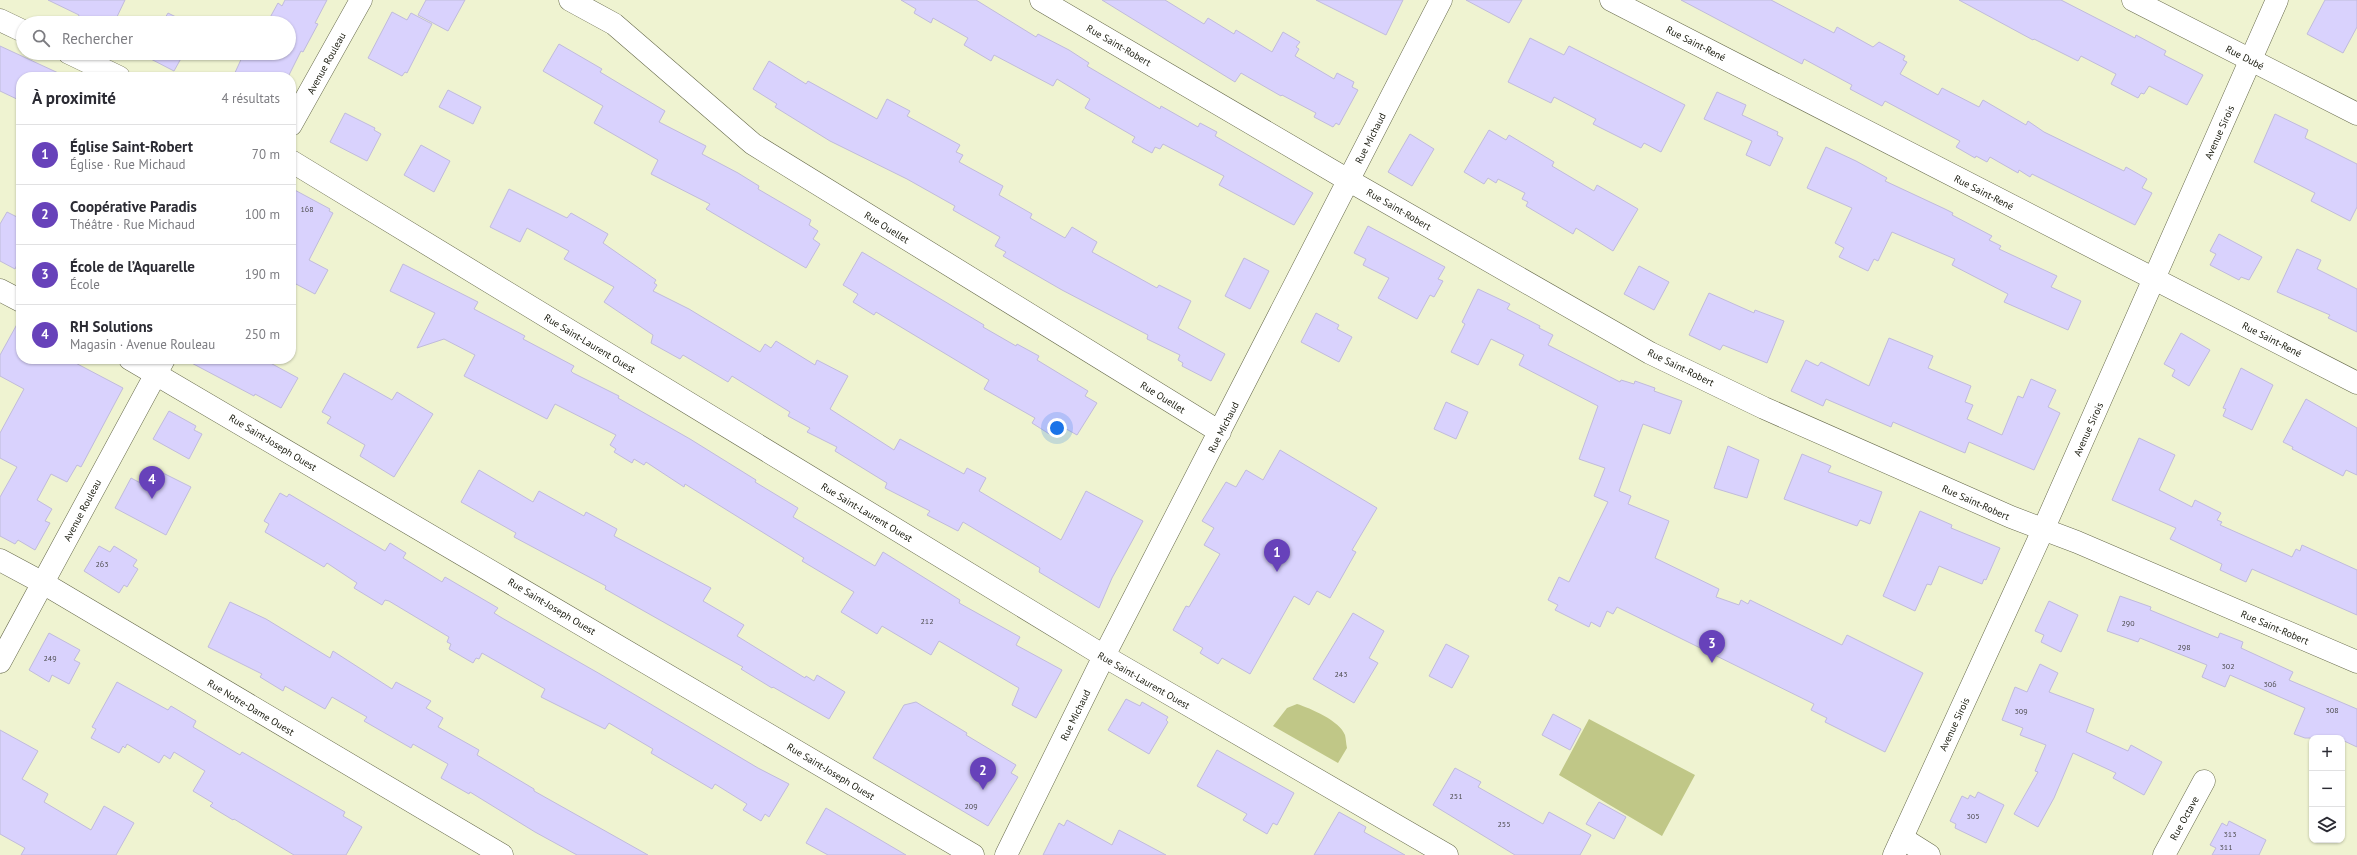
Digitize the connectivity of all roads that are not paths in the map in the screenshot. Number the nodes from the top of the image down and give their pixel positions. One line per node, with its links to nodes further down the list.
1 (361, 0): 14 (street, Avenue Rouleau)
2 (570, 0): 22 (street, Rue Ouellet)
3 (1041, 0): 16 (street, Rue Saint-Robert)
4 (1441, 0): 16 (street, Rue Michaud)
5 (1611, 0): 17 (street, Rue Saint-René)
6 (2133, 0): 11 (street, Rue Dubé)
7 (2277, 0): 11 (street, Avenue Sirois)
8 (0, 20): 9 (street)
9 (16, 28)
10 (84, 60): 12 (street)
11 (2250, 60): 13 (street, Rue Dubé); 17 (street, Avenue Sirois)
12 (109, 72)
13 (2357, 114)
14 (296, 117)
15 (296, 164): 26 (street, Rue Saint-Laurent Ouest)
16 (1348, 180): 22 (street, Rue Michaud); 23 (street, Rue Saint-Robert)
17 (2154, 279): 21 (street, Rue Saint-René); 23 (street, Avenue Sirois)
18 (0, 290): 19 (street)
19 (16, 298)
20 (160, 366): 25 (street, Avenue Rouleau); 32 (street, Rue Saint-Joseph Ouest)
21 (2357, 383)
22 (1220, 432): 26 (street, Rue Michaud)
23 (2043, 530): 28 (street, Rue Saint-Robert); 30 (street, Avenue Sirois)
24 (0, 560): 25 (street, Rue Notre-Dame Ouest)
25 (43, 583): 27 (street, Avenue Rouleau); 31 (street, Rue Notre-Dame Ouest)
26 (1104, 656): 33 (street, Rue Michaud); 34 (street, Rue Saint-Laurent Ouest)
27 (0, 662)
28 (2357, 662)
29 (2204, 781): 36 (street, Rue Octave)
30 (1898, 847): 35 (street)
31 (502, 855)
32 (973, 855)
33 (1006, 855)
34 (1448, 855)
35 (1929, 855)
36 (2164, 855)

